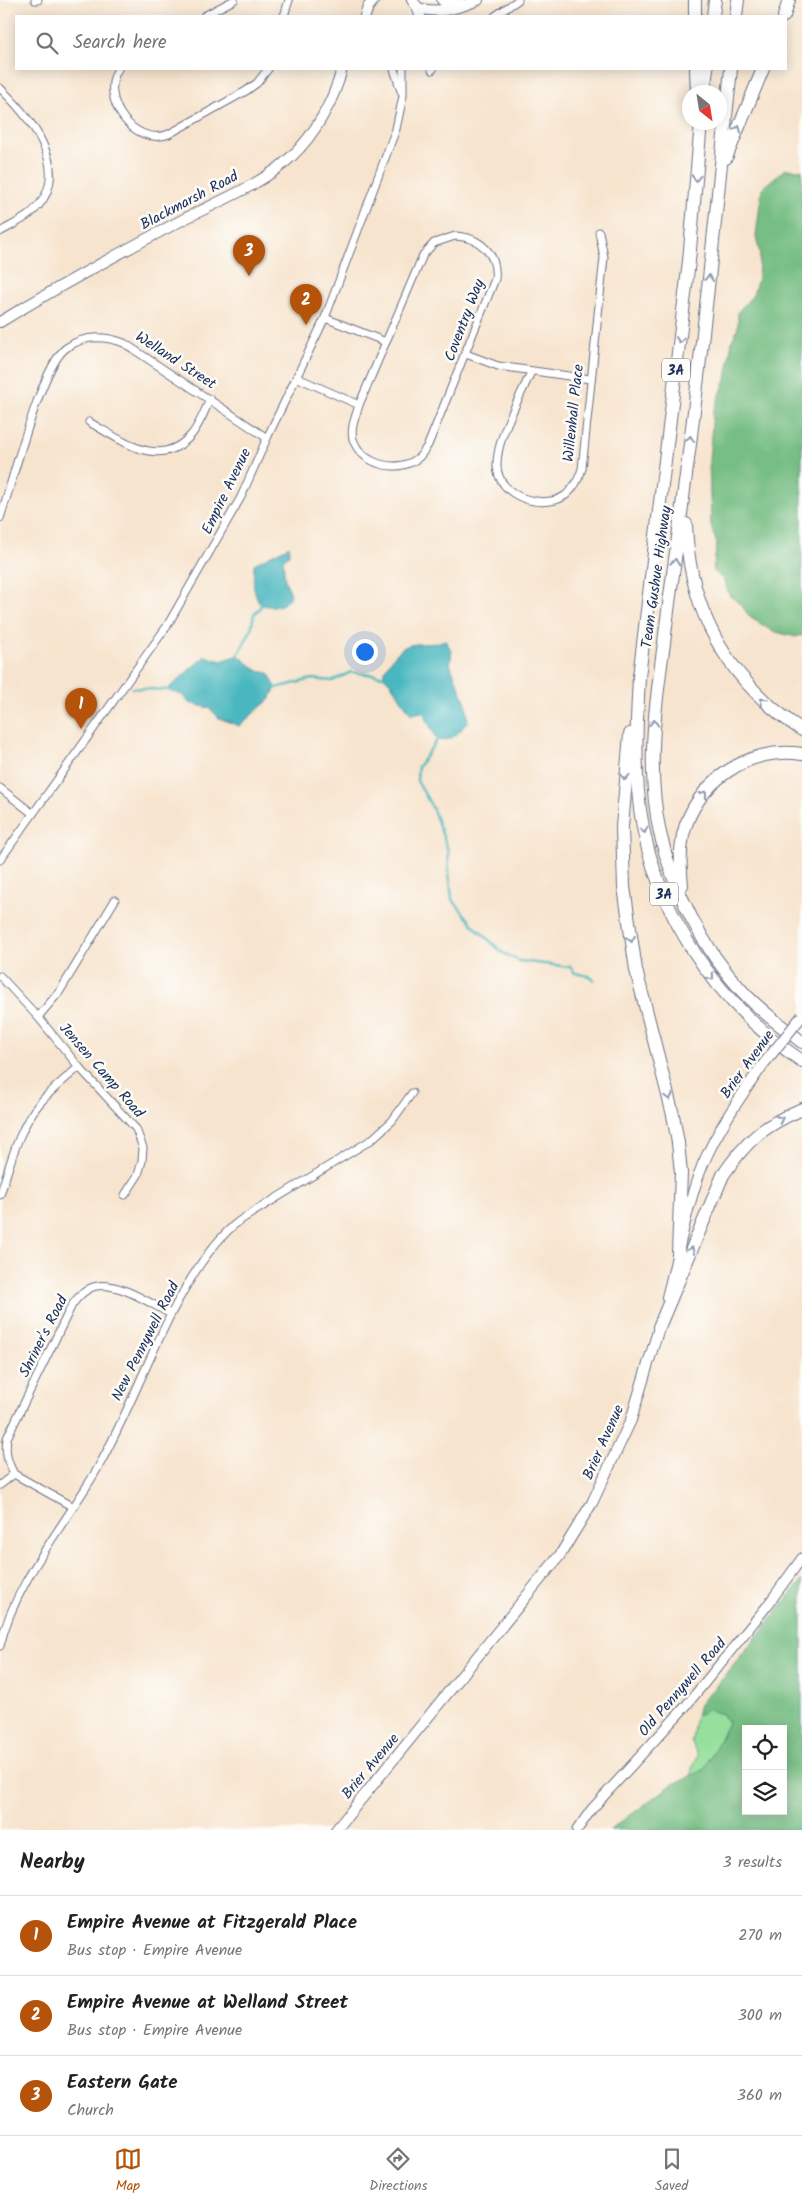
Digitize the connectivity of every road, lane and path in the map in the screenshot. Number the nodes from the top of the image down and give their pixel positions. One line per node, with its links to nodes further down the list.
1 (234, 0): 13 (street)
2 (288, 0): 14 (street)
3 (374, 0): 15 (main road)
4 (442, 0): 5 (main road)
5 (471, 0)
6 (479, 0): 12 (main road); 16 (main road)
7 (518, 0): 17 (street)
8 (695, 0): 18 (highway)
9 (714, 0): 19 (highway)
10 (738, 0): 20 (highway)
11 (789, 0): 21 (highway)
12 (417, 6)
13 (206, 15)
14 (284, 15)
15 (365, 15)
16 (456, 15)
17 (496, 15)
18 (695, 15)
19 (713, 15)
20 (736, 15)
21 (784, 15)
22 (118, 70): 23 (street)
23 (267, 70)
24 (394, 70): 34 (street)
25 (403, 70): 34 (street, Empire Avenue)
26 (696, 70): 31 (highway)
27 (707, 70): 32 (highway)
28 (731, 70): 36 (highway, Team Gushue Highway / 3A)
29 (763, 70): 36 (highway, one-way to 29)
30 (343, 71): 40 (main road, Blackmarsh Road)
31 (697, 85)
32 (705, 85)
33 (0, 88): 37 (street)
34 (403, 96): 39 (street, Empire Avenue)
35 (700, 130): 52 (highway, Team Gushue Highway / 3A, one-way to 52)
36 (720, 174): 50 (highway, Team Gushue Highway / 3A, one-way to 36)
37 (0, 232)
38 (599, 232): 45 (street, Willenhall Place)
39 (325, 318): 41 (street); 44 (street, Empire Avenue)
40 (0, 322)
41 (386, 342): 42 (street, Coventry Way); 47 (street, Coventry Way)
42 (466, 354): 43 (street); 47 (street, Coventry Way)
43 (531, 372): 45 (street); 45 (street, Willenhall Place)
44 (298, 378): 47 (street); 49 (street, Empire Avenue)
45 (590, 379)
46 (210, 399): 48 (street); 49 (street, Welland Street); 51 (street, Welland Street)
47 (359, 405)
48 (89, 422)
49 (267, 438): 56 (street, Empire Avenue)
50 (685, 488): 53 (highway, one-way to 50); 59 (highway, Team Gushue Highway / 3A, one-way to 50)
51 (0, 518)
52 (640, 677): 66 (highway, Team Gushue Highway / 3A, one-way to 66); 72 (highway, one-way to 72)
53 (802, 730)
54 (802, 754): 59 (highway, one-way to 54)
55 (0, 788): 56 (street)
56 (32, 813): 57 (street, Empire Avenue)
57 (0, 860)
58 (114, 900): 64 (street)
59 (687, 906): 65 (highway, Team Gushue Highway / 3A)
60 (0, 976): 61 (street, Jensen Camp Road)
61 (7, 984): 62 (street); 64 (street, Jensen Camp Road)
62 (0, 991)
63 (802, 1016): 72 (main road, Brier Avenue, bridge)
64 (38, 1017): 67 (street, Jensen Camp Road)
65 (802, 1042)
66 (802, 1061)
67 (79, 1068): 70 (street, Jensen Camp Road); 71 (street)
68 (412, 1093): 73 (street, New Pennywell Road)
69 (802, 1108): 74 (highway, one-way to 69)
70 (125, 1195)
71 (0, 1196)
72 (678, 1253): 74 (main road, Brier Avenue)
73 (171, 1314): 75 (street, Shriner's Road); 77 (street, New Pennywell Road)
74 (659, 1327): 80 (main road, Brier Avenue)
75 (14, 1474): 76 (street); 77 (street)
76 (0, 1485)
77 (73, 1507): 79 (street, New Pennywell Road)
78 (802, 1558): 81 (street, Old Pennywell Road)
79 (0, 1646)
80 (336, 1830)
81 (577, 1830)

